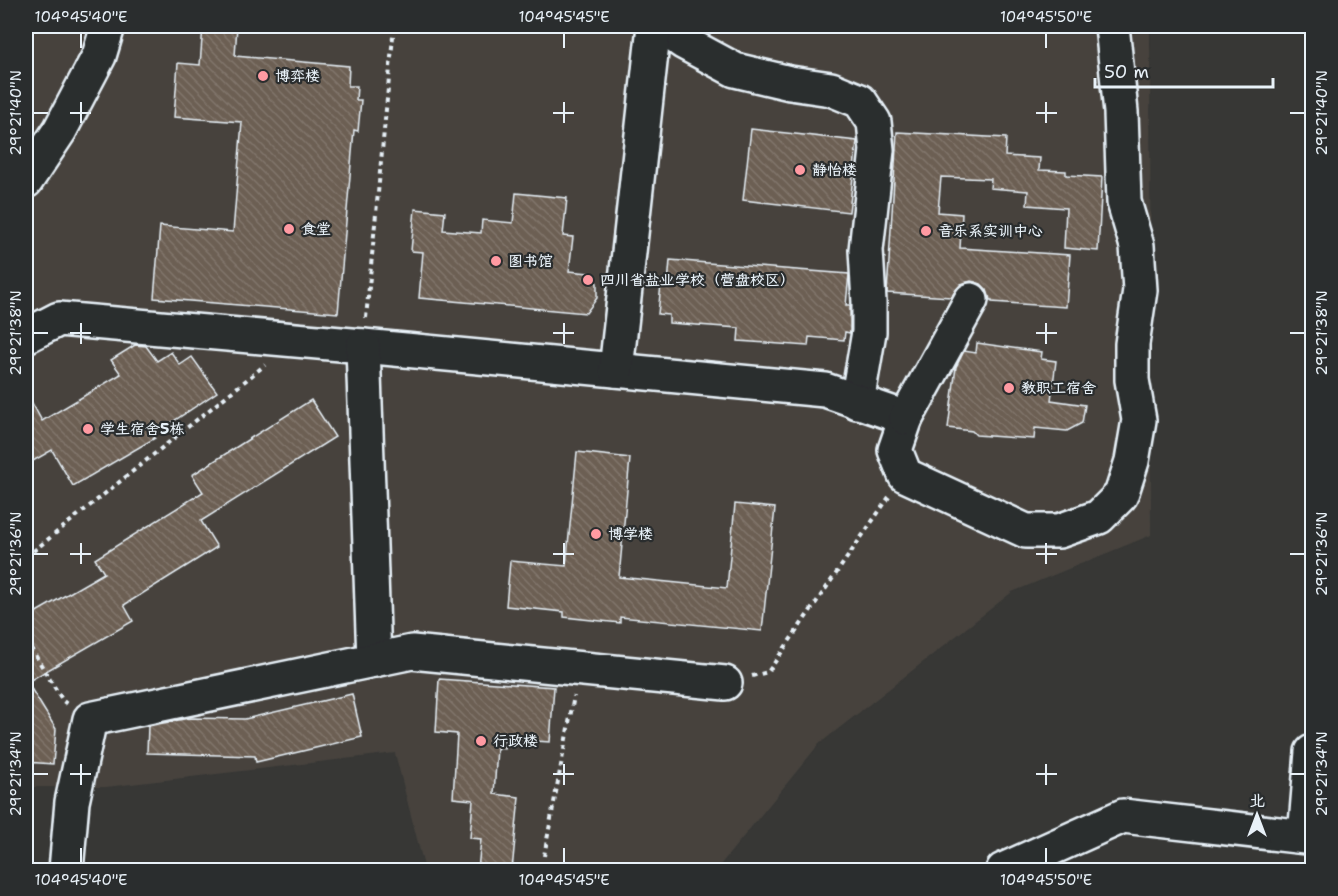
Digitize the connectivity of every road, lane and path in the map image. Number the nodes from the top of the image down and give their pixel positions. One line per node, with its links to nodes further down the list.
1 (108, 26): 6 (street)
2 (394, 26): 10 (path)
3 (654, 26): 11 (street)
4 (661, 26): 12 (street)
5 (1112, 26): 14 (street)
6 (26, 181)
7 (971, 300): 13 (street)
8 (26, 336): 9 (street)
9 (296, 340): 10 (street); 15 (path)
10 (363, 346): 11 (street); 17 (street)
11 (616, 370): 12 (street)
12 (857, 402): 13 (street)
13 (906, 418): 14 (street)
14 (905, 475): 19 (path)
15 (26, 557)
16 (26, 640): 20 (path)
17 (374, 660): 18 (street); 20 (street)
18 (579, 669): 19 (street); 23 (path)
19 (725, 683)
20 (90, 719): 24 (street)
21 (1312, 753): 22 (street)
22 (1309, 838): 25 (street)
23 (544, 856)
24 (66, 870)
25 (1003, 870)

